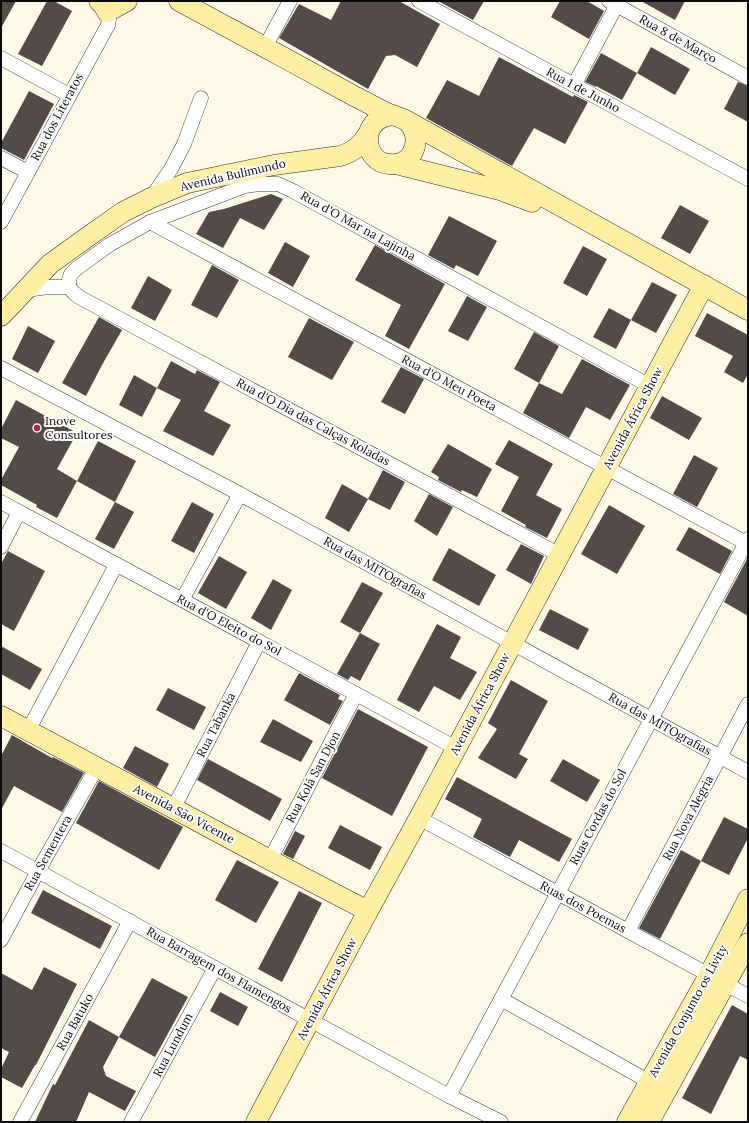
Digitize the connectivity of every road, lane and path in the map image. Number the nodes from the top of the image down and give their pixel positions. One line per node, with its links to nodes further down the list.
1 (126, 1): 6 (street)
2 (178, 1): 7 (street)
3 (290, 1): 7 (street)
4 (419, 1): 10 (street, Rua 1 de Junho)
5 (615, 2): 9 (street, Rua 8 de Março); 10 (street)
6 (103, 6): 11 (street, Rua dos Literatos)
7 (265, 47): 12 (street)
8 (1, 58): 11 (street)
9 (748, 78)
10 (574, 86): 20 (street, Rua 1 de Junho)
11 (69, 95): 19 (street, Rua dos Literatos)
12 (356, 96): 14 (street); 15 (street)
13 (201, 98): 21 (street)
14 (400, 118): 15 (street); 18 (street); 24 (street)
15 (370, 130): 16 (street); 18 (street)
16 (340, 156): 18 (street); 21 (street, Avenida Bulimundo)
17 (1, 158): 19 (street)
18 (388, 163): 24 (street)
19 (28, 172): 22 (street, Rua dos Literatos)
20 (748, 179)
21 (151, 198): 27 (street, Avenida Bulimundo)
22 (1, 222)
23 (150, 222): 26 (street, Rua d'O Mar na Lajinha); 31 (street, Rua d'O Mar na Lajinha); 32 (street, Rua d'O Meu Poeta)
24 (594, 225): 25 (street)
25 (704, 285): 28 (street); 31 (street, Avenida África Show)
26 (69, 286): 27 (street); 38 (street, Rua d'O Dia das Calças Roladas)
27 (26, 290): 29 (street, Avenida Bulimundo)
28 (748, 310)
29 (1, 315)
30 (1, 368): 33 (street, Rua das MITOgrafias)
31 (650, 386): 32 (street, Avenida África Show)
32 (606, 468): 36 (street, Rua d'O Meu Poeta); 38 (street, Avenida África Show)
33 (240, 494): 40 (street); 42 (street, Rua das MITOgrafias)
34 (1, 502): 35 (street, Rua d'O Eleito do Sol)
35 (19, 512): 37 (street); 39 (street, Rua d'O Eleito do Sol)
36 (747, 542): 46 (street, Ruas Cordas do Sol)
37 (1, 547)
38 (560, 555): 42 (street, Avenida África Show)
39 (116, 565): 40 (street, Rua d'O Eleito do Sol); 47 (street)
40 (182, 600): 41 (street, Rua d'O Eleito do Sol)
41 (259, 642): 43 (street, Rua d'O Eleito do Sol); 52 (street, Rua Tabanka)
42 (513, 643): 46 (street, Rua das MITOgrafias); 48 (street, Avenida África Show)
43 (356, 694): 48 (street, Rua d'O Eleito do Sol); 55 (street, Rua Kolá San Djon)
44 (748, 704): 49 (street, Rua Nova Alegria)
45 (1, 716): 47 (street, Avenida São Vicente)
46 (651, 719): 49 (street, Rua das MITOgrafias); 57 (street, Ruas Cordas do Sol)
47 (28, 731): 50 (street, Avenida São Vicente)
48 (456, 748): 53 (street, Avenida África Show)
49 (720, 757): 51 (street, Rua das MITOgrafias); 61 (street, Rua Nova Alegria)
50 (97, 767): 52 (street, Avenida São Vicente); 56 (street, Rua Sementera)
51 (748, 772)
52 (173, 808): 55 (street, Avenida São Vicente)
53 (419, 818): 57 (street, Ruas dos Poemas); 59 (street, Avenida África Show)
54 (1, 851): 56 (street, Rua Barragem dos Flamengos)
55 (270, 860): 59 (street, Avenida São Vicente)
56 (38, 871): 60 (street, Rua Barragem dos Flamengos); 62 (street, Rua Sementera)
57 (558, 893): 61 (street, Ruas dos Poemas); 68 (street, Ruas Cordas do Sol)
58 (748, 899): 65 (street, Avenida Conjunto os Livity)
59 (368, 911): 69 (street, Avenida África Show)
60 (130, 921): 64 (street, Rua Barragem dos Flamengos); 72 (street, Rua Batuko)
61 (628, 931): 65 (street, Ruas dos Poemas)
62 (1, 940)
63 (748, 943): 66 (street, Avenida Conjunto os Livity)
64 (215, 968): 69 (street, Rua Barragem dos Flamengos); 73 (street, Rua Lundum)
65 (709, 975): 66 (street, Ruas dos Poemas); 70 (street, Avenida Conjunto os Livity)
66 (726, 984): 67 (street, Ruas dos Poemas); 77 (street, Avenida Conjunto os Livity)
67 (748, 996)
68 (501, 999): 70 (street); 71 (street, Ruas Cordas do Sol)
69 (311, 1020): 71 (street, Rua Barragem dos Flamengos); 74 (street, Avenida África Show)
70 (650, 1082): 76 (street, Avenida Conjunto os Livity)
71 (449, 1096): 75 (street, Rua Barragem dos Flamengos)
72 (20, 1122)
73 (131, 1122)
74 (256, 1122)
75 (501, 1122)
76 (627, 1122)
77 (649, 1122)

